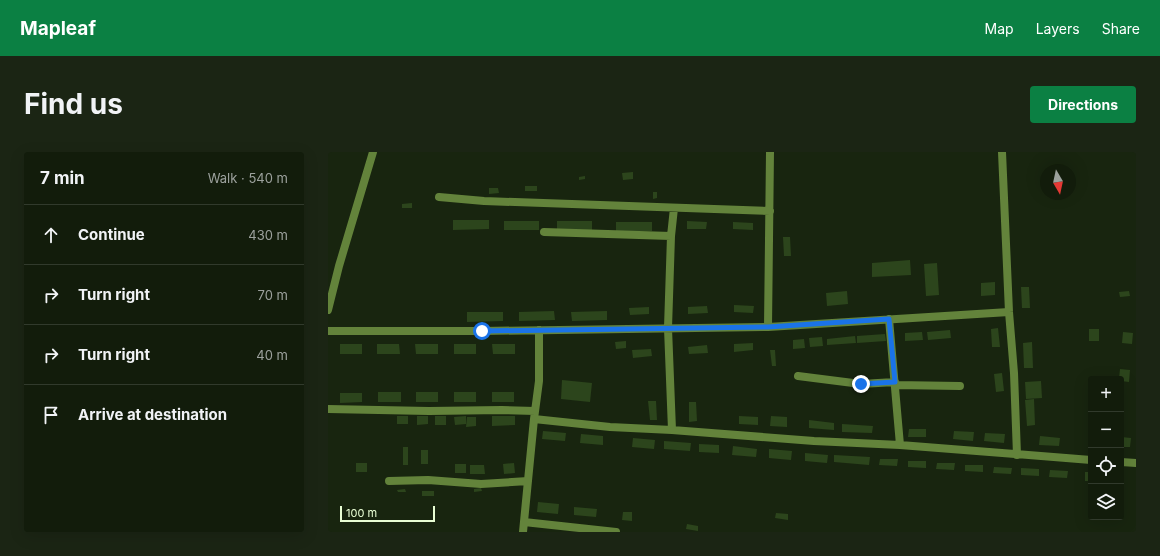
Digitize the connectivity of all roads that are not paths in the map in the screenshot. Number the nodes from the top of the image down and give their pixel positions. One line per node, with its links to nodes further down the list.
1 (373, 152): 9 (street)
2 (770, 152): 6 (street)
3 (1002, 152): 10 (street)
4 (439, 197): 5 (street)
5 (674, 208): 6 (street); 8 (street)
6 (770, 211): 12 (street)
7 (544, 232): 8 (street)
8 (671, 236): 13 (street)
9 (328, 310)
10 (1009, 312): 11 (street); 23 (street)
11 (889, 319): 12 (street); 17 (street)
12 (768, 327): 13 (street)
13 (668, 328): 14 (street); 21 (street)
14 (539, 330): 15 (street); 20 (street)
15 (328, 331)
16 (798, 376): 17 (street)
17 (895, 384): 18 (street); 22 (street)
18 (960, 386)
19 (328, 409): 20 (street)
20 (534, 415): 21 (street); 28 (street)
21 (672, 430): 22 (street)
22 (900, 445): 23 (street)
23 (1017, 455): 24 (street)
24 (1088, 460)
25 (1124, 462): 26 (street)
26 (1136, 463)
27 (389, 481): 28 (street)
28 (528, 481): 29 (street)
29 (524, 522): 30 (street); 31 (street)
30 (523, 532)
31 (616, 532)

